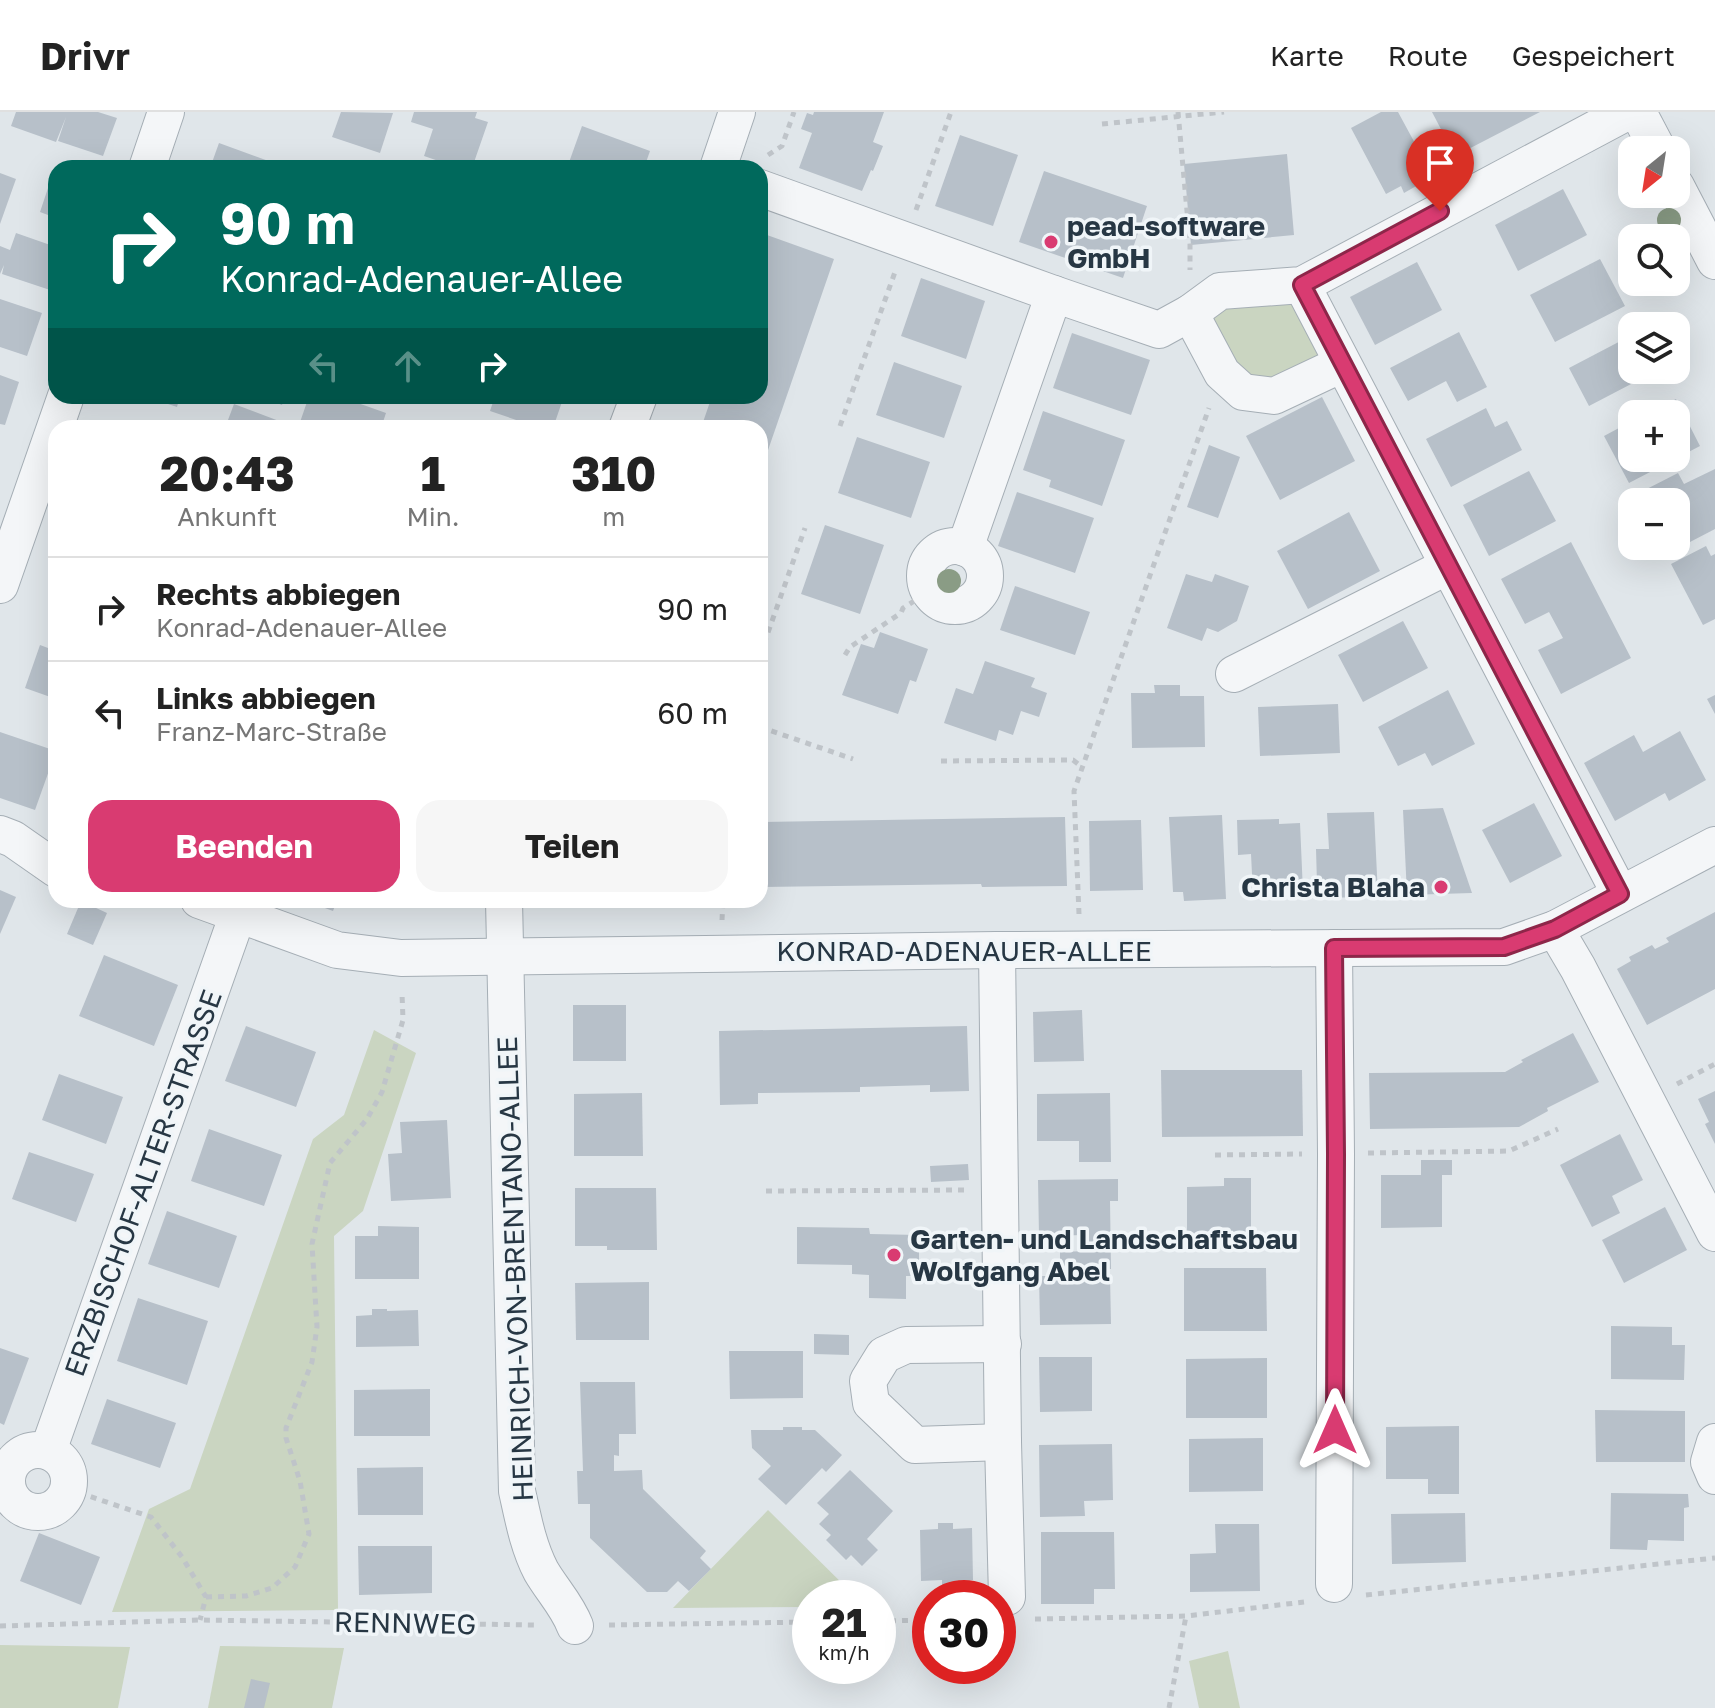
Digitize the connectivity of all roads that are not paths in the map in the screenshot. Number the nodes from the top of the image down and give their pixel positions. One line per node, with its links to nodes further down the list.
1 (166, 112): 6 (street)
2 (737, 112): 7 (street)
3 (1627, 112): 11 (street)
4 (1638, 112): 5 (street)
5 (1651, 136)
6 (150, 160)
7 (721, 160)
8 (768, 176): 12 (street)
9 (1687, 208): 10 (street)
10 (1715, 261)
11 (1302, 285): 13 (street); 14 (street)
12 (1054, 294): 13 (street); 18 (street)
13 (1190, 313): 14 (street)
14 (1342, 364): 16 (street)
15 (48, 448): 17 (street)
16 (1448, 566): 19 (street); 23 (street)
17 (0, 585)
18 (930, 591)
19 (1234, 674)
20 (0, 834): 22 (street)
21 (1715, 845): 23 (street, KONRAD-ADENAUER-ALLEE)
22 (48, 863)
23 (1620, 894): 27 (street, KONRAD-ADENAUER-ALLEE)
24 (221, 908): 26 (street, KONRAD-ADENAUER-ALLEE)
25 (504, 908): 30 (street, HEINRICH-VON-BRENTANO-ALLEE)
26 (238, 914): 30 (street, KONRAD-ADENAUER-ALLEE); 35 (street, ERZBISCHOF-ALTER-STRASSE)
27 (1555, 929): 28 (street, KONRAD-ADENAUER-ALLEE); 31 (street)
28 (1334, 948): 29 (street, KONRAD-ADENAUER-ALLEE); 38 (street)
29 (997, 950): 30 (street, KONRAD-ADENAUER-ALLEE); 32 (street)
30 (506, 955): 39 (street, HEINRICH-VON-BRENTANO-ALLEE)
31 (1715, 1233)
32 (1003, 1344): 33 (street); 33 (street)
33 (1003, 1442): 37 (street)
34 (1715, 1442): 36 (street)
35 (48, 1451): 35 (street)
36 (1715, 1476)
37 (1007, 1580)
38 (1334, 1584)
39 (575, 1626)

